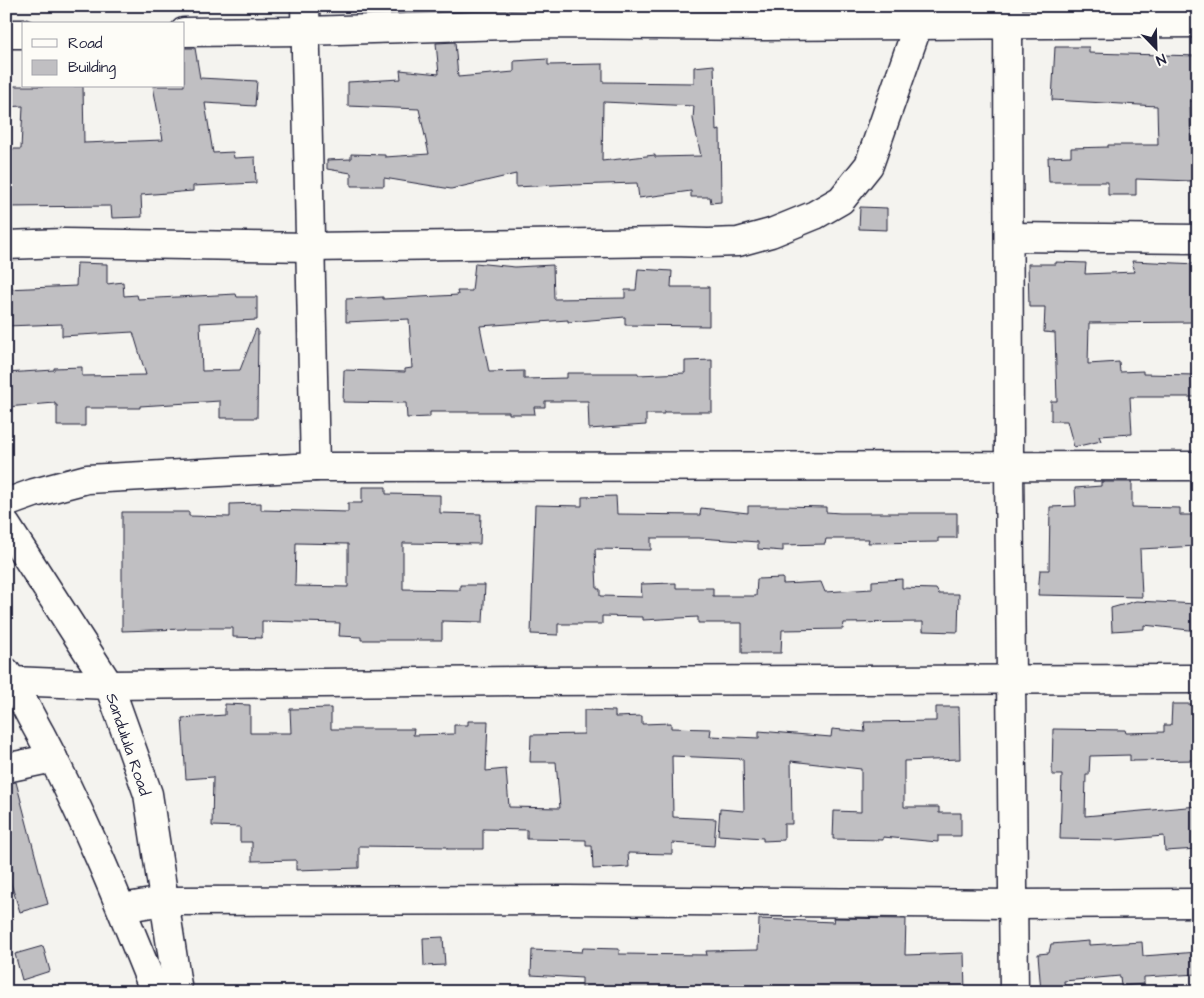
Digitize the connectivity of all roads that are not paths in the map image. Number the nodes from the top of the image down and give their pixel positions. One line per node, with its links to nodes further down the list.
1 (1008, 15): 3 (street); 4 (street); 8 (street)
2 (305, 19): 4 (street); 5 (street); 11 (street)
3 (1198, 23)
4 (918, 25): 11 (street)
5 (185, 32)
6 (6, 34): 7 (street)
7 (22, 34)
8 (1009, 237): 9 (street); 12 (street)
9 (1198, 239)
10 (6, 245): 11 (street)
11 (310, 247): 14 (street)
12 (1009, 466): 13 (street); 14 (street); 18 (street)
13 (1198, 466)
14 (315, 467): 15 (street)
15 (6, 503)
16 (6, 525): 20 (street, Sandulula Road)
17 (9, 676): 20 (street); 21 (street)
18 (1012, 679): 19 (street); 20 (street); 25 (street)
19 (1198, 679)
20 (109, 685): 23 (street, Sandulula Road)
21 (53, 758): 22 (street); 26 (street)
22 (6, 768)
23 (163, 901): 25 (street); 26 (street); 28 (street, Sandulula Road)
24 (1198, 903): 25 (street)
25 (1014, 904): 29 (street)
26 (122, 908): 27 (street)
27 (155, 992)
28 (178, 992)
29 (1014, 992)

